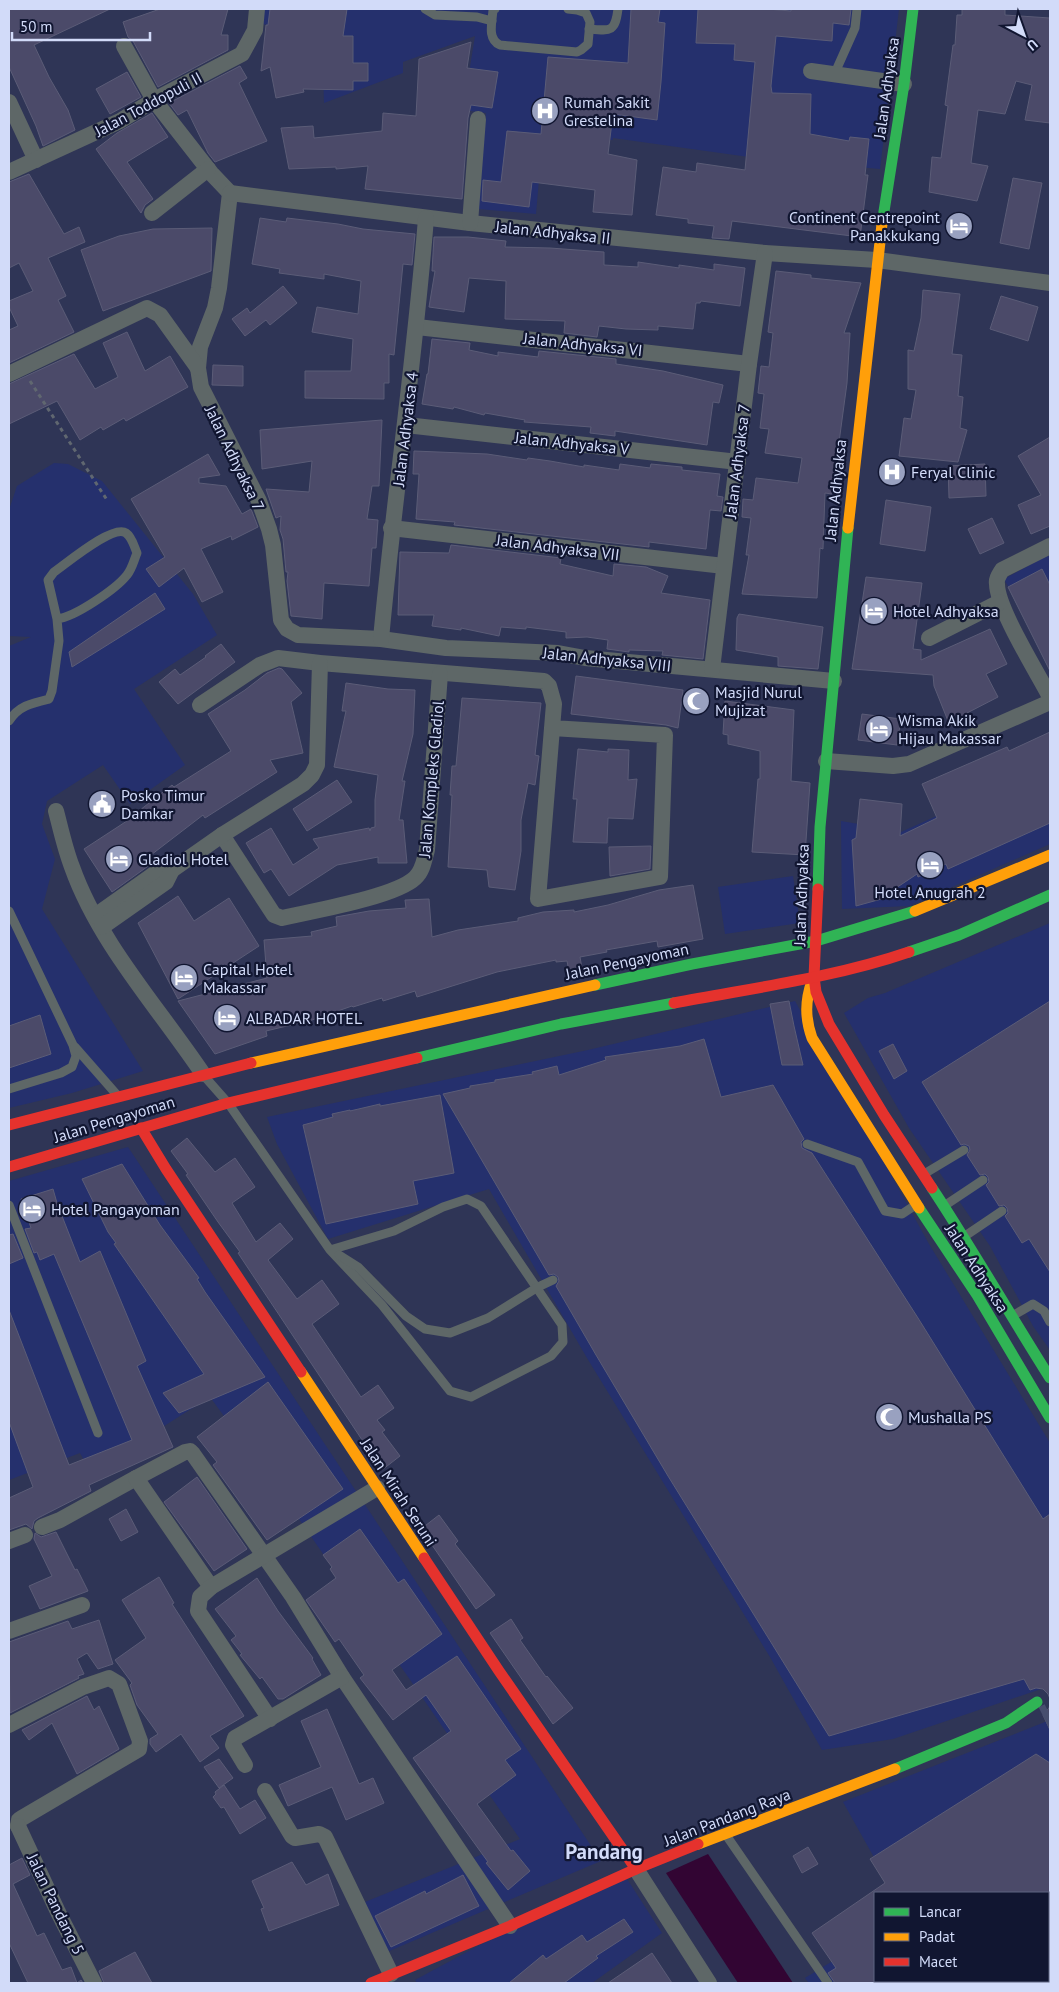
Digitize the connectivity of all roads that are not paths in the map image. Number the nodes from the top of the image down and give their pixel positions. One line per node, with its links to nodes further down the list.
1 (257, 9): 15 (street, Jalan Toddopuli II)
2 (425, 9): 8 (lane)
3 (495, 9): 9 (lane)
4 (568, 9): 10 (lane)
5 (618, 9): 10 (lane)
6 (857, 9): 13 (lane)
7 (913, 9): 14 (street, Jalan Adhyaksa)
8 (477, 13): 9 (lane)
9 (492, 21): 10 (lane)
10 (589, 29)
11 (124, 46): 15 (street)
12 (811, 71): 13 (street)
13 (834, 75): 14 (street)
14 (904, 84): 26 (street, Jalan Adhyaksa)
15 (154, 100): 18 (street, Jalan Toddopuli II); 19 (street)
16 (9, 102): 18 (street)
17 (478, 119): 24 (street)
18 (36, 160): 20 (street, Jalan Toddopuli II)
19 (208, 169): 21 (street); 22 (street)
20 (9, 172)
21 (230, 193): 23 (street, Jalan Adhyaksa II); 30 (street, Jalan Adhyaksa 7)
22 (152, 212)
23 (426, 218): 24 (street, Jalan Adhyaksa II); 28 (street, Jalan Adhyaksa 4)
24 (470, 223): 25 (street, Jalan Adhyaksa II)
25 (765, 254): 26 (street, Jalan Adhyaksa II); 29 (street, Jalan Adhyaksa 7)
26 (877, 260): 27 (street, Jalan Adhyaksa II); 44 (street, Jalan Adhyaksa)
27 (1050, 283)
28 (417, 327): 29 (street, Jalan Adhyaksa VI); 32 (street, Jalan Adhyaksa 4)
29 (749, 364): 33 (street, Jalan Adhyaksa 7)
30 (198, 368): 31 (street); 40 (street, Jalan Adhyaksa 7)
31 (15, 371)
32 (406, 425): 33 (street, Jalan Adhyaksa V); 34 (street, Jalan Adhyaksa 4)
33 (738, 462): 36 (street, Jalan Adhyaksa 7)
34 (392, 528): 36 (street, Jalan Adhyaksa VII); 40 (street, Jalan Adhyaksa 4)
35 (1050, 546): 37 (street)
36 (724, 566): 42 (street, Jalan Adhyaksa 7)
37 (1000, 602): 39 (street); 45 (street)
38 (58, 619): 38 (lane); 48 (lane)
39 (928, 638)
40 (381, 639): 42 (street, Jalan Adhyaksa VIII)
41 (320, 663): 43 (street); 47 (street); 52 (street)
42 (712, 669): 44 (street, Jalan Adhyaksa VIII)
43 (440, 674): 49 (street); 52 (street, Jalan Kompleks Gladiol)
44 (834, 680): 50 (street, Jalan Adhyaksa)
45 (1050, 697)
46 (1050, 702): 50 (street)
47 (200, 705)
48 (9, 721)
49 (552, 728): 49 (street)
50 (826, 761): 58 (street, Jalan Adhyaksa)
51 (56, 811): 56 (street)
52 (222, 835): 56 (street)
53 (1050, 855): 58 (street, Jalan Pengayoman)
54 (1050, 896): 59 (street, Jalan Pengayoman)
55 (9, 911): 57 (lane)
56 (98, 922): 61 (street)
57 (11, 924): 60 (lane)
58 (816, 941): 59 (street, Jalan Adhyaksa); 61 (street, Jalan Pengayoman)
59 (814, 977): 64 (street, Jalan Pengayoman); 70 (street, Jalan Adhyaksa); 72 (street, Jalan Adhyaksa)
60 (73, 1045): 62 (lane); 63 (lane)
61 (203, 1074): 63 (street, Jalan Pengayoman); 64 (lane)
62 (9, 1089)
63 (119, 1097): 65 (street, Jalan Pengayoman)
64 (228, 1103): 66 (street, Jalan Pengayoman); 77 (lane)
65 (9, 1125)
66 (141, 1128): 69 (street, Jalan Pengayoman); 87 (street, Jalan Mirah Seruni)
67 (807, 1144): 72 (lane)
68 (964, 1150): 70 (lane)
69 (9, 1167)
70 (923, 1175): 74 (street, Jalan Adhyaksa)
71 (983, 1180): 74 (lane)
72 (917, 1204): 82 (street, Jalan Adhyaksa)
73 (9, 1205): 85 (lane)
74 (944, 1206): 76 (street, Jalan Adhyaksa)
75 (1002, 1211): 76 (lane)
76 (964, 1237): 80 (street, Jalan Adhyaksa)
77 (330, 1250): 79 (lane); 79 (lane); 79 (lane)
78 (553, 1280): 79 (lane)
79 (538, 1287)
80 (1011, 1317): 81 (lane); 82 (lane); 83 (street, Jalan Adhyaksa)
81 (1050, 1322)
82 (996, 1327): 84 (street, Jalan Adhyaksa)
83 (1050, 1378)
84 (1050, 1417)
85 (98, 1433)
86 (136, 1478): 88 (street); 91 (street); 92 (street)
87 (377, 1488): 91 (street); 105 (street, Jalan Mirah Seruni)
88 (42, 1527)
89 (25, 1535): 90 (street)
90 (9, 1541)
91 (264, 1556): 92 (street); 95 (street)
92 (211, 1587): 97 (street)
93 (82, 1604): 94 (street)
94 (9, 1632)
95 (342, 1676): 97 (street); 106 (street)
96 (1037, 1702): 99 (street, Jalan Pandang Raya)
97 (270, 1719): 101 (street)
98 (1035, 1719): 99 (street)
99 (1006, 1723): 104 (street, Jalan Pandang Raya)
100 (9, 1725): 103 (street)
101 (245, 1765)
102 (265, 1791): 107 (street)
103 (13, 1828): 109 (street, Jalan Pandang 5)
104 (725, 1833): 105 (street, Jalan Pandang Raya); 111 (lane)
105 (636, 1870): 106 (street, Jalan Pandang Raya); 108 (street)
106 (510, 1926): 107 (street, Jalan Pandang Raya)
107 (391, 1974): 110 (street, Jalan Pandang Raya)
108 (704, 1981)
109 (94, 1983)
110 (371, 1983)
111 (828, 1983)

